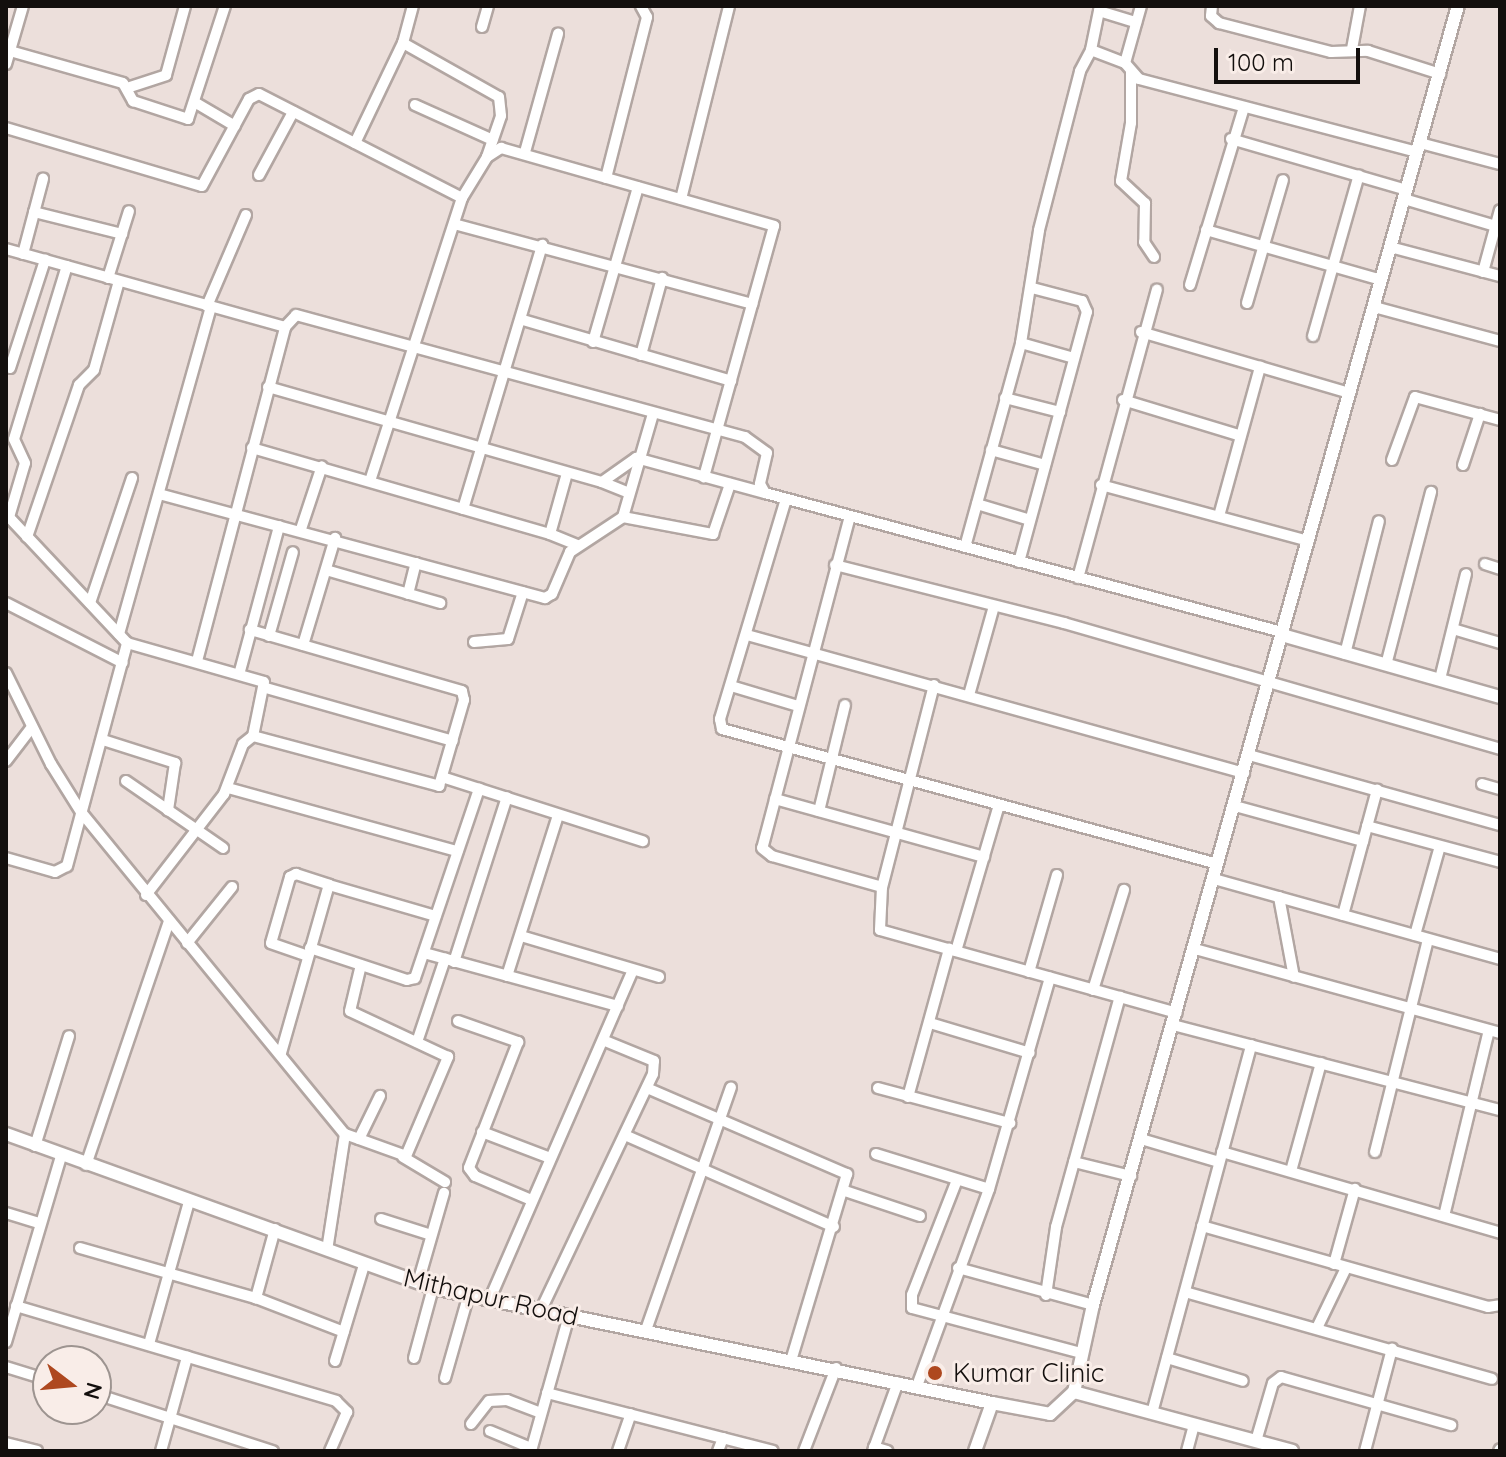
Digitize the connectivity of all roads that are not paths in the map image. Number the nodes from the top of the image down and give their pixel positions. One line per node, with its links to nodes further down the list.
1 (23, 6): 19 (street)
2 (185, 6): 23 (street)
3 (225, 6): 24 (street)
4 (413, 6): 16 (street)
5 (488, 6): 14 (street)
6 (641, 6): 39 (street)
7 (729, 6): 45 (street)
8 (1141, 6): 13 (street)
9 (1212, 6): 17 (street)
10 (1360, 6): 17 (street)
11 (1458, 6): 22 (street)
12 (1100, 8): 13 (street); 18 (street)
13 (1136, 22): 21 (street)
14 (482, 27)
15 (558, 34): 34 (street)
16 (403, 43): 31 (street); 32 (street)
17 (1352, 49): 22 (street)
18 (1091, 50): 21 (street); 70 (street)
19 (10, 51): 20 (street); 23 (street)
20 (6, 64)
21 (1128, 68): 26 (street); 59 (street)
22 (1440, 74): 33 (street)
23 (130, 87): 24 (street)
24 (196, 103): 28 (street)
25 (415, 105): 31 (street)
26 (1244, 107): 30 (street); 33 (street)
27 (293, 112): 28 (street); 32 (street); 37 (street)
28 (235, 126): 29 (street)
29 (6, 128)
30 (1231, 139): 38 (street); 52 (street)
31 (493, 140): 35 (street)
32 (355, 143): 44 (street)
33 (1419, 148): 36 (street); 43 (street)
34 (525, 152): 35 (street); 39 (street)
35 (487, 157): 44 (street)
36 (1500, 164)
37 (259, 175)
38 (1359, 175): 43 (street); 63 (street)
39 (606, 178): 42 (street)
40 (43, 179): 48 (street)
41 (1283, 180): 55 (street)
42 (638, 187): 45 (street); 61 (street)
43 (1405, 195): 51 (street); 56 (street)
44 (462, 198): 50 (street)
45 (681, 199): 73 (street)
46 (1500, 210): 51 (street)
47 (129, 211): 53 (street)
48 (34, 212): 53 (street); 58 (street)
49 (246, 215): 74 (street)
50 (454, 224): 54 (street); 83 (street)
51 (1496, 226): 64 (street)
52 (1206, 230): 55 (street); 69 (street)
53 (122, 234): 67 (street)
54 (542, 245): 61 (street); 76 (street)
55 (1264, 247): 63 (street); 72 (street)
56 (1390, 247): 64 (street); 68 (street)
57 (6, 251): 58 (street)
58 (23, 254): 60 (street)
59 (1154, 257)
60 (45, 260): 62 (street); 87 (street)
61 (616, 265): 66 (street); 81 (street)
62 (67, 266): 67 (street); 124 (street)
63 (1333, 266): 68 (street); 79 (street)
64 (1483, 272): 65 (street)
65 (1500, 276)
66 (662, 278): 73 (street); 84 (street)
67 (114, 279): 74 (street); 133 (street)
68 (1381, 280): 75 (street)
69 (1190, 285)
70 (1032, 288): 82 (street); 85 (street)
71 (1157, 290): 78 (street)
72 (1247, 303)
73 (752, 304): 89 (street)
74 (209, 307): 77 (street); 119 (street)
75 (1374, 307): 80 (street); 91 (street)
76 (523, 320): 81 (street); 88 (street)
77 (285, 327): 83 (street); 90 (street)
78 (1141, 332): 86 (street); 93 (street)
79 (1313, 336)
80 (1500, 341)
81 (593, 342): 84 (street)
82 (1021, 343): 85 (street); 92 (street)
83 (411, 348): 88 (street); 98 (street)
84 (641, 355): 89 (street)
85 (1074, 358): 94 (street)
86 (1260, 367): 91 (street); 100 (street)
87 (10, 368)
88 (503, 374): 95 (street); 102 (street)
89 (731, 381): 99 (street)
90 (268, 387): 98 (street); 101 (street)
91 (1350, 393): 135 (street)
92 (1005, 398): 94 (street); 103 (street)
93 (1123, 400): 100 (street); 115 (street)
94 (1060, 412): 106 (street)
95 (653, 414): 99 (street); 104 (street)
96 (1480, 414): 97 (street); 105 (street); 107 (street)
97 (1500, 420)
98 (389, 422): 102 (street); 112 (street)
99 (717, 431): 110 (street); 118 (street)
100 (1238, 435): 126 (street)
101 (252, 448): 108 (street); 123 (street)
102 (482, 450): 109 (street); 122 (street)
103 (991, 450): 106 (street); 121 (street)
104 (636, 458): 110 (street); 113 (street); 117 (street)
105 (1392, 460)
106 (1045, 465): 128 (street)
107 (1463, 465)
108 (322, 466): 112 (street); 131 (street)
109 (567, 473): 113 (street); 132 (street)
110 (704, 477): 114 (street)
111 (132, 478): 150 (street)
112 (370, 481): 122 (street)
113 (602, 482): 117 (street)
114 (730, 484): 118 (street); 127 (street)
115 (1101, 485): 126 (street); 146 (street)
116 (1431, 492): 167 (street)
117 (629, 493): 127 (street)
118 (765, 493): 120 (street)
119 (159, 494): 123 (street); 156 (street)
120 (786, 499): 125 (street); 157 (street)
121 (977, 504): 128 (street); 137 (street)
122 (463, 509): 132 (street)
123 (235, 515): 130 (street); 165 (street)
124 (7, 516): 133 (street)
125 (850, 516): 137 (street); 142 (street)
126 (1219, 516): 135 (street)
127 (623, 517): 136 (street)
128 (1030, 520): 139 (street)
129 (1379, 521): 164 (street)
130 (279, 526): 131 (street); 154 (street)
131 (301, 529): 134 (street)
132 (550, 534): 136 (street)
133 (27, 537): 150 (street)
134 (335, 538): 140 (street); 144 (street)
135 (1309, 541): 155 (street)
136 (577, 545): 147 (street)
137 (965, 547): 139 (street)
138 (293, 552): 158 (street)
139 (1019, 562): 146 (street)
140 (416, 563): 147 (street); 148 (street)
141 (1485, 564): 143 (street)
142 (835, 565): 152 (street); 163 (street)
143 (1500, 569)
144 (326, 570): 148 (street); 162 (street)
145 (1466, 574): 153 (street)
146 (1078, 578): 155 (street)
147 (523, 592): 159 (street)
148 (408, 594): 151 (street)
149 (6, 603): 166 (street)
150 (90, 603): 156 (street)
151 (440, 603)
152 (994, 606): 173 (street); 176 (street)
153 (1453, 629): 161 (street); 170 (street)
154 (250, 630): 158 (street); 168 (street)
155 (1282, 633): 164 (street); 173 (street)
156 (119, 634): 160 (street)
157 (747, 635): 163 (street); 172 (street)
158 (269, 636): 162 (street)
159 (474, 642)
160 (127, 643): 165 (street); 166 (street)
161 (1500, 643)
162 (303, 645): 183 (street)
163 (812, 651): 171 (street); 179 (street)
164 (1345, 654): 167 (street)
165 (197, 661): 168 (street)
166 (123, 663): 182 (street)
167 (1386, 665): 170 (street)
168 (240, 671): 174 (street)
169 (6, 673): 175 (street)
170 (1440, 679): 177 (street)
171 (934, 685): 176 (street); 191 (street)
172 (731, 686): 179 (street); 184 (street)
173 (1268, 686): 185 (street); 186 (street)
174 (266, 688): 181 (street); 183 (street)
175 (10, 690): 180 (street)
176 (969, 695): 189 (street)
177 (1500, 697)
178 (845, 705): 187 (street)
179 (798, 706): 184 (street)
180 (32, 727): 188 (street); 204 (street)
181 (253, 736): 190 (street); 194 (street)
182 (103, 740): 202 (street); 204 (street)
183 (453, 741): 190 (street)
184 (788, 747): 187 (street); 199 (street)
185 (1500, 749)
186 (1249, 755): 189 (street); 197 (street)
187 (832, 758): 191 (street); 203 (street)
188 (6, 761)
189 (1244, 773): 201 (street)
190 (442, 777): 195 (street)
191 (907, 777): 200 (street); 209 (street)
192 (126, 781): 202 (street)
193 (1482, 784): 196 (street)
194 (228, 788): 208 (street); 214 (street)
195 (479, 789): 198 (street); 214 (street)
196 (1500, 789)
197 (1377, 790): 206 (street); 207 (street)
198 (507, 797): 205 (street); 239 (street)
199 (775, 799): 203 (street); 223 (street)
200 (999, 805): 215 (street); 218 (street)
201 (1235, 806): 211 (street); 218 (street)
202 (168, 810): 208 (street)
203 (819, 811): 209 (street)
204 (81, 812): 216 (street); 225 (street)
205 (558, 815): 210 (street); 231 (street)
206 (1500, 825)
207 (1367, 826): 211 (street); 212 (street)
208 (193, 828): 213 (street); 225 (street)
209 (895, 832): 215 (street); 223 (street)
210 (643, 841)
211 (1363, 841): 227 (street)
212 (1440, 846): 217 (street); 230 (street)
213 (223, 848)
214 (457, 851): 228 (street)
215 (984, 857): 235 (street)
216 (6, 858)
217 (1500, 862)
218 (1218, 864): 220 (street)
219 (1057, 875): 242 (street)
220 (1214, 879): 226 (street); 234 (street)
221 (329, 885): 228 (street); 236 (street); 236 (street)
222 (232, 887): 233 (street)
223 (882, 887): 235 (street)
224 (1124, 890): 247 (street)
225 (146, 895): 229 (street)
226 (1279, 897): 227 (street); 245 (street)
227 (1343, 915): 230 (street)
228 (436, 916): 237 (street)
229 (169, 921): 233 (street); 286 (street)
230 (1415, 935): 232 (street)
231 (521, 936): 241 (street); 243 (street)
232 (1428, 939): 238 (street); 250 (street)
233 (187, 943): 259 (street)
234 (1195, 949): 245 (street); 251 (street)
235 (953, 950): 242 (street); 253 (street)
236 (309, 952): 240 (street); 259 (street)
237 (424, 953): 239 (street); 240 (street)
238 (1500, 959)
239 (450, 961): 243 (street); 257 (street)
240 (361, 965): 257 (street)
241 (633, 970): 244 (street); 249 (street)
242 (1029, 972): 246 (street)
243 (507, 976): 249 (street)
244 (659, 977)
245 (1294, 977): 250 (street)
246 (1050, 978): 247 (street); 260 (street)
247 (1093, 990): 248 (street)
248 (1120, 997): 251 (street); 285 (street)
249 (618, 1006): 256 (street)
250 (1407, 1009): 254 (street); 262 (street)
251 (1175, 1019): 258 (street); 277 (street)
252 (458, 1021): 272 (street)
253 (930, 1023): 260 (street); 267 (street)
254 (1494, 1031): 268 (street)
255 (69, 1036): 278 (street)
256 (605, 1041): 264 (street); 284 (street)
257 (417, 1042): 282 (street)
258 (1251, 1045): 261 (street); 283 (street)
259 (281, 1053): 274 (street)
260 (1030, 1053): 271 (street)
261 (1321, 1063): 262 (street); 288 (street)
262 (1391, 1082): 268 (street); 279 (street)
263 (731, 1087): 270 (street)
264 (647, 1088): 270 (street); 275 (street)
265 (878, 1088): 267 (street)
266 (380, 1096): 276 (street)
267 (908, 1097): 271 (street)
268 (1471, 1102): 269 (street); 298 (street)
269 (1500, 1110)
270 (720, 1120): 287 (street); 293 (street)
271 (1010, 1123): 291 (street)
272 (482, 1132): 284 (street); 294 (street)
273 (6, 1134): 278 (street, Mithapur Road)
274 (345, 1134): 276 (street); 307 (street)
275 (627, 1136): 287 (street); 323 (street)
276 (359, 1139): 282 (street)
277 (1141, 1139): 283 (street); 289 (street)
278 (35, 1146): 281 (street, Mithapur Road)
279 (1375, 1152)
280 (876, 1154): 290 (street)
281 (61, 1156): 286 (street, Mithapur Road); 300 (street)
282 (403, 1157): 305 (street)
283 (1221, 1157): 288 (street); 301 (street)
284 (550, 1158): 294 (street)
285 (1074, 1162): 289 (street); 316 (street)
286 (86, 1165): 295 (street, Mithapur Road)
287 (702, 1171): 302 (street); 327 (street)
288 (1291, 1171): 292 (street)
289 (1131, 1176): 320 (street)
290 (957, 1180): 291 (street); 324 (street)
291 (989, 1189): 310 (street)
292 (1355, 1189): 298 (street); 308 (street)
293 (845, 1191): 297 (street); 302 (street)
294 (529, 1199): 319 (street)
295 (189, 1202): 303 (street, Mithapur Road); 312 (street)
296 (6, 1213): 300 (street)
297 (920, 1216)
298 (1444, 1216): 304 (street)
299 (381, 1219): 305 (street)
300 (38, 1223): 322 (street)
301 (1202, 1226): 308 (street); 315 (street)
302 (834, 1227): 337 (street)
303 (275, 1229): 307 (street, Mithapur Road); 318 (street)
304 (1500, 1233)
305 (431, 1235): 313 (street)
306 (80, 1248): 312 (street)
307 (327, 1250): 309 (street, Mithapur Road)
308 (1334, 1264): 311 (street)
309 (364, 1265): 313 (street, Mithapur Road); 328 (street)
310 (958, 1268): 316 (street); 324 (street)
311 (1346, 1268): 321 (street); 326 (street)
312 (170, 1272): 318 (street); 330 (street)
313 (418, 1283): 314 (street, Mithapur Road)
314 (433, 1288): 317 (street, Mithapur Road); 334 (street)
315 (1185, 1292): 326 (street); 335 (street)
316 (1046, 1295): 320 (street)
317 (468, 1297): 319 (street, Mithapur Road); 341 (street)
318 (256, 1298): 328 (street)
319 (489, 1301): 323 (street, Mithapur Road)
320 (1093, 1305): 332 (street)
321 (1500, 1305)
322 (16, 1306): 329 (street); 330 (street)
323 (540, 1312): 325 (street, Mithapur Road)
324 (942, 1315): 332 (street); 345 (street)
325 (569, 1316): 327 (street, Mithapur Road); 347 (street)
326 (1317, 1328): 331 (street)
327 (646, 1330): 337 (street, Mithapur Road)
328 (344, 1332): 336 (street)
329 (6, 1342)
330 (149, 1344): 333 (street)
331 (1392, 1349): 342 (street); 350 (street)
332 (1081, 1353): 346 (street)
333 (187, 1357): 353 (street); 364 (street)
334 (414, 1358)
335 (1167, 1358): 343 (street); 352 (street)
336 (335, 1361)
337 (791, 1361): 339 (street, Mithapur Road)
338 (6, 1367): 340 (street)
339 (836, 1368): 344 (street, Mithapur Road); 371 (street)
340 (32, 1375)
341 (445, 1378)
342 (1492, 1379)
343 (1243, 1381)
344 (898, 1382): 345 (street, Mithapur Road); 363 (street)
345 (917, 1386): 349 (street, Mithapur Road)
346 (1074, 1392): 349 (street, Mithapur Road); 352 (street)
347 (547, 1393): 351 (street); 354 (street)
348 (112, 1398): 353 (street)
349 (992, 1403): 373 (street)
350 (1378, 1404): 357 (street); 360 (street); 376 (street)
351 (541, 1413): 355 (street); 362 (street)
352 (1152, 1413): 356 (street)
353 (172, 1414): 366 (street); 367 (street)
354 (631, 1414): 359 (street); 368 (street)
355 (471, 1424)
356 (1194, 1424): 360 (street); 374 (street)
357 (1451, 1425)
358 (490, 1431): 362 (street)
359 (723, 1438): 369 (street); 370 (street)
360 (1256, 1441): 375 (street)
361 (6, 1443): 365 (street)
362 (531, 1449)
363 (874, 1449): 372 (street)
364 (335, 1450)
365 (37, 1451)
366 (161, 1451)
367 (273, 1451)
368 (618, 1451)
369 (718, 1451)
370 (773, 1451)
371 (804, 1451)
372 (887, 1451)
373 (975, 1451)
374 (1187, 1451)
375 (1292, 1451)
376 (1365, 1451)

